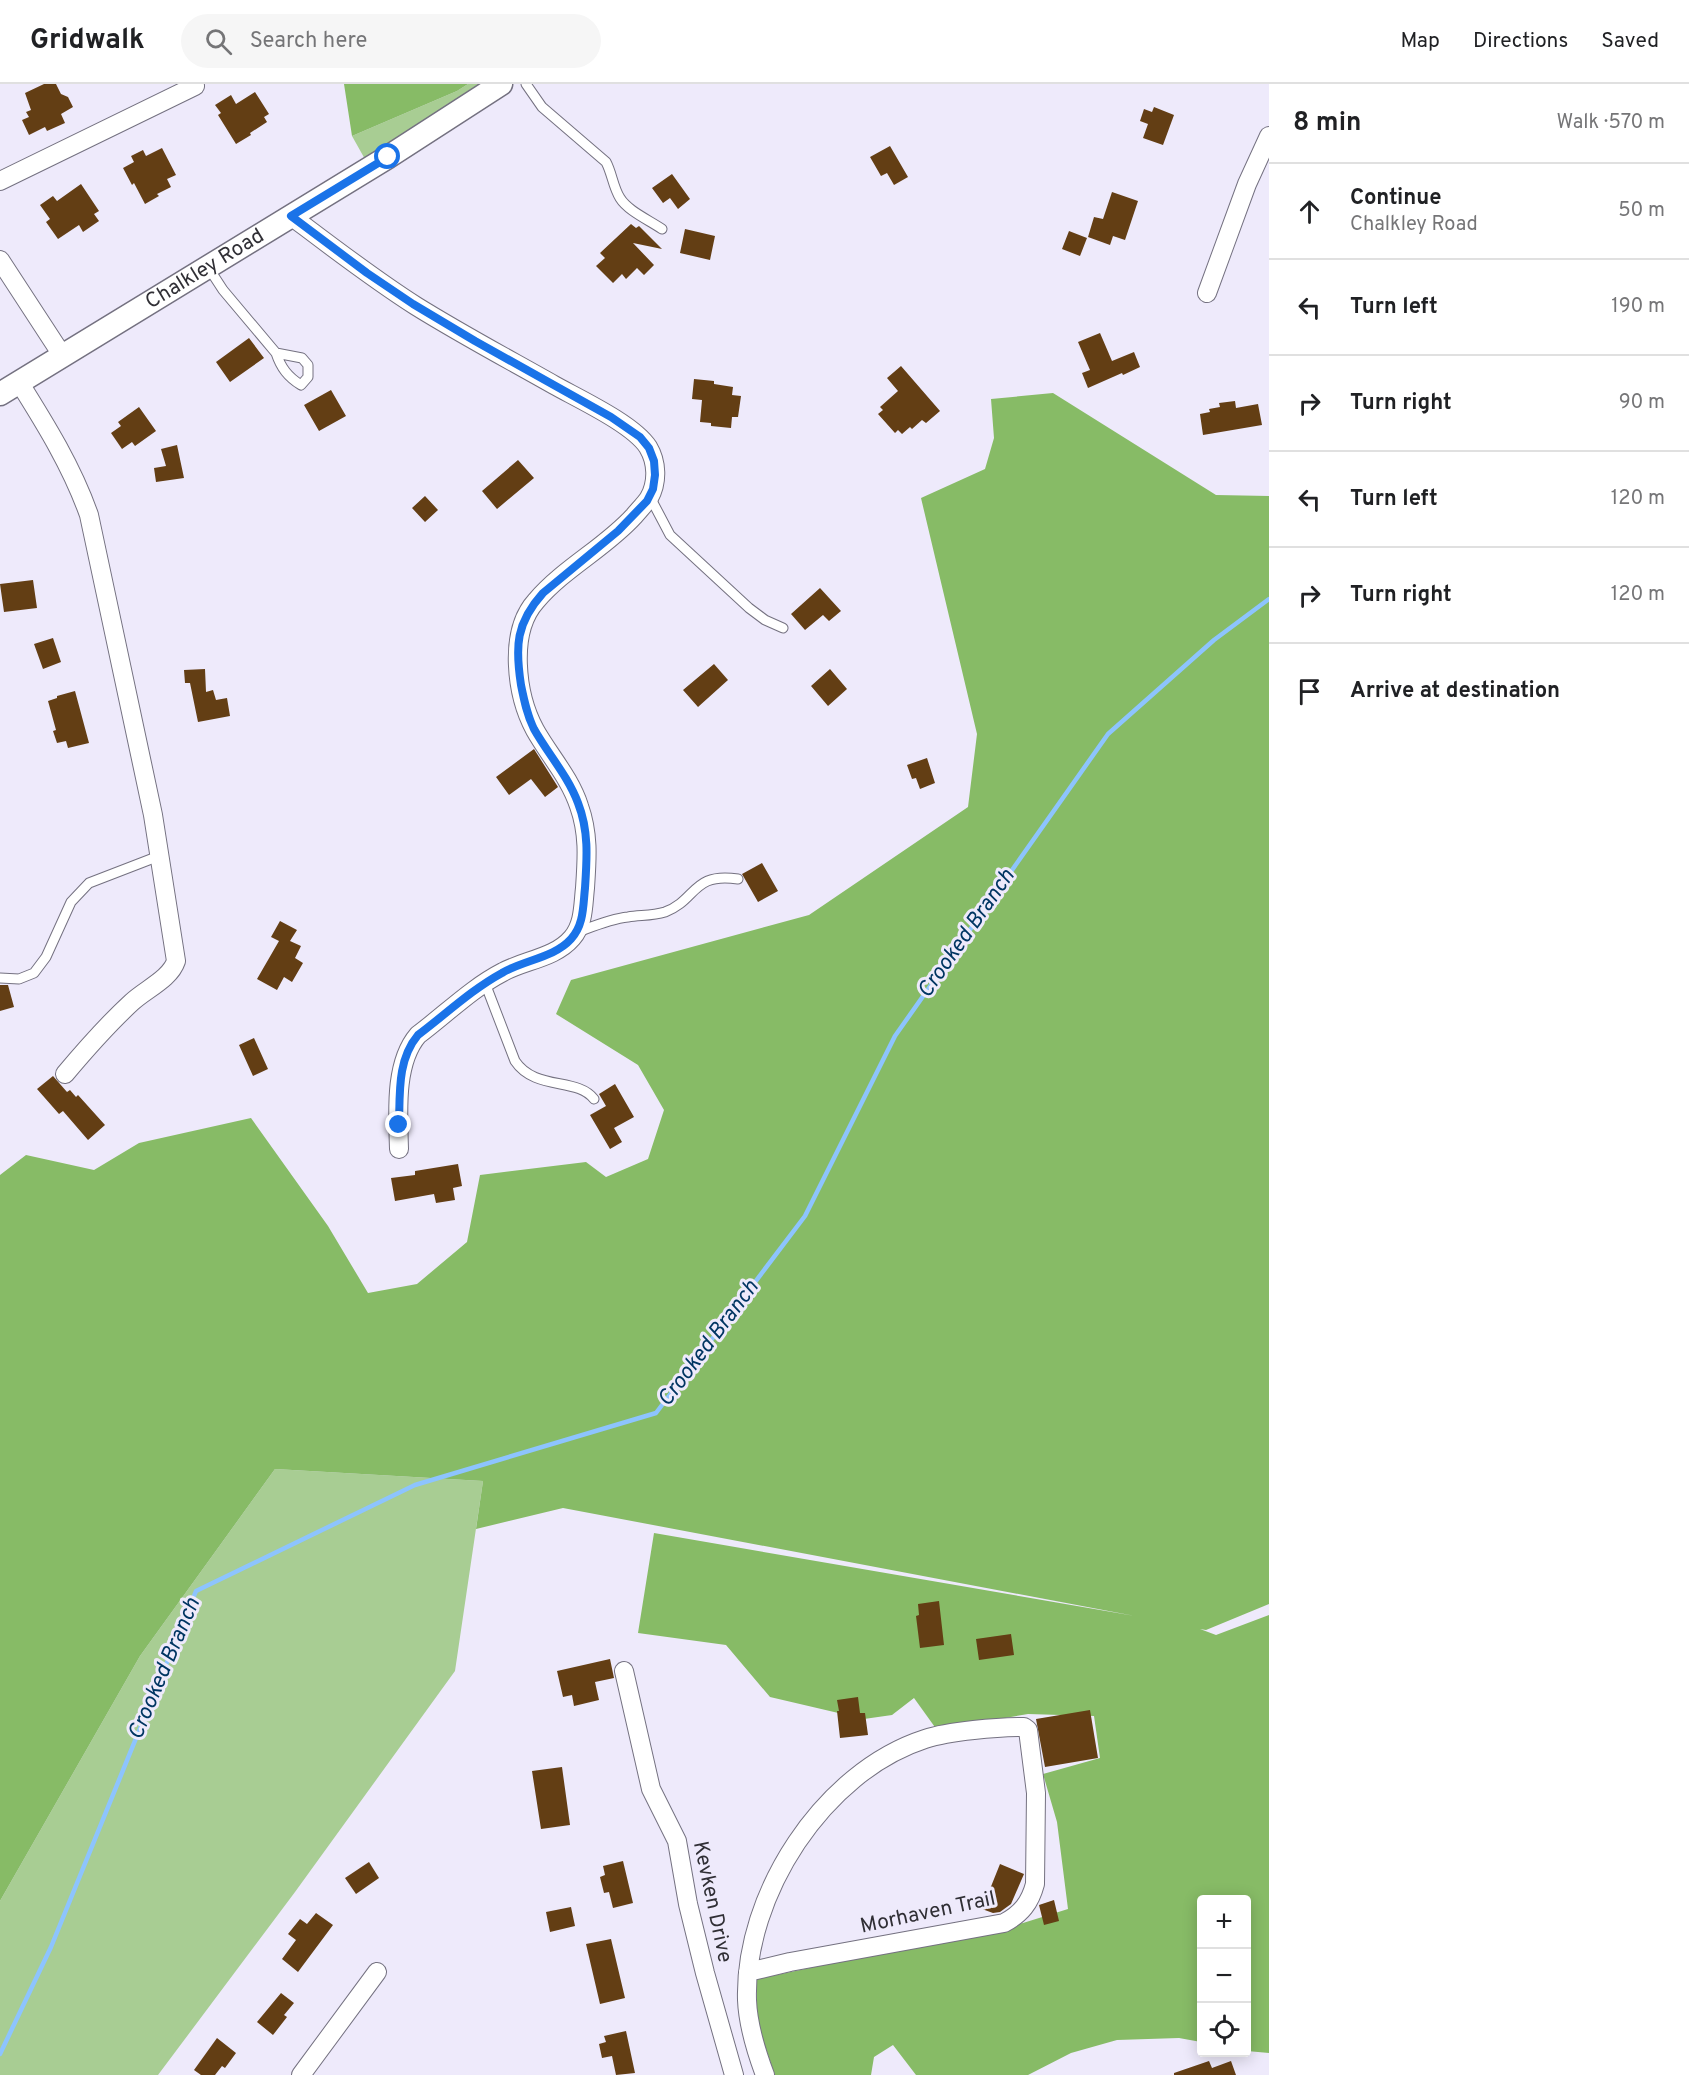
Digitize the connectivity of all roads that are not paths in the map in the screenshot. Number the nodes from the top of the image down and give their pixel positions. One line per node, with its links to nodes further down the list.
1 (501, 84): 6 (street, Chalkley Road)
2 (526, 84): 7 (lane)
3 (195, 86): 5 (street)
4 (1269, 136): 10 (street)
5 (0, 181)
6 (291, 216): 9 (street, Chalkley Road); 15 (street)
7 (662, 229)
8 (0, 260): 12 (street)
9 (208, 267): 11 (lane); 12 (street, Chalkley Road)
10 (1207, 293)
11 (276, 353)
12 (62, 356): 13 (street, Chalkley Road)
13 (19, 382): 14 (street, Chalkley Road); 17 (street)
14 (0, 394)
15 (650, 497): 16 (lane); 19 (street)
16 (783, 628)
17 (159, 856): 20 (lane); 22 (street)
18 (738, 879): 19 (lane)
19 (576, 933): 21 (street)
20 (0, 978)
21 (485, 983): 23 (lane); 24 (street)
22 (65, 1074)
23 (594, 1099)
24 (399, 1149)
25 (624, 1671): 29 (street, Kevken Drive)
26 (377, 1972): 28 (street)
27 (748, 1972): 27 (street, Morhaven Trail); 30 (street, Morhaven Trail)
28 (301, 2075)
29 (734, 2075)
30 (765, 2075)

